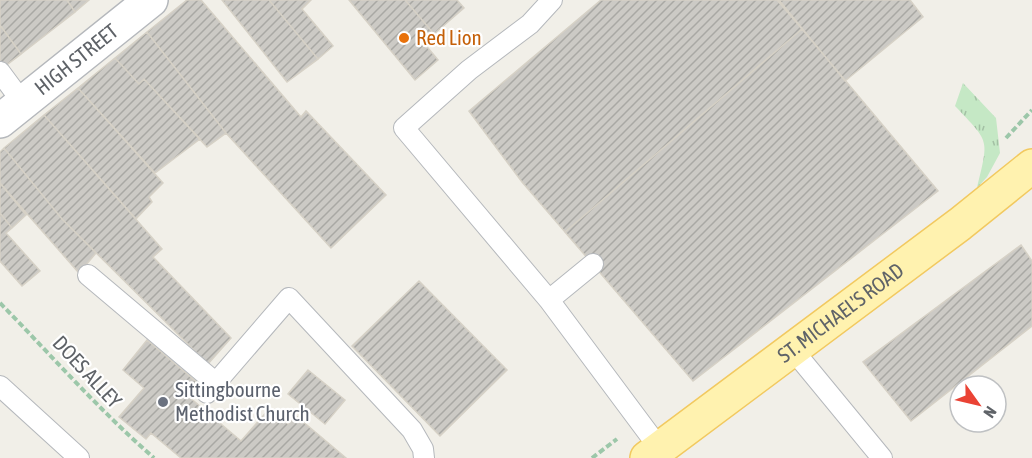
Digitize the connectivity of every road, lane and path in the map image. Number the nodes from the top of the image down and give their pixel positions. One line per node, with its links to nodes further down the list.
1 (151, 0): 4 (street, HIGH STREET)
2 (552, 0): 8 (lane)
3 (0, 72): 4 (lane)
4 (11, 112)
5 (1032, 166): 10 (main road, ST. MICHAEL'S ROAD)
6 (593, 264): 8 (lane)
7 (88, 275): 15 (lane)
8 (549, 300): 12 (lane)
9 (0, 303): 14 (path, DOES ALLEY)
10 (793, 350): 12 (main road, ST. MICHAEL'S ROAD); 16 (lane)
11 (0, 386): 13 (lane)
12 (653, 453)
13 (79, 458)
14 (154, 458)
15 (424, 458)
16 (882, 458)

